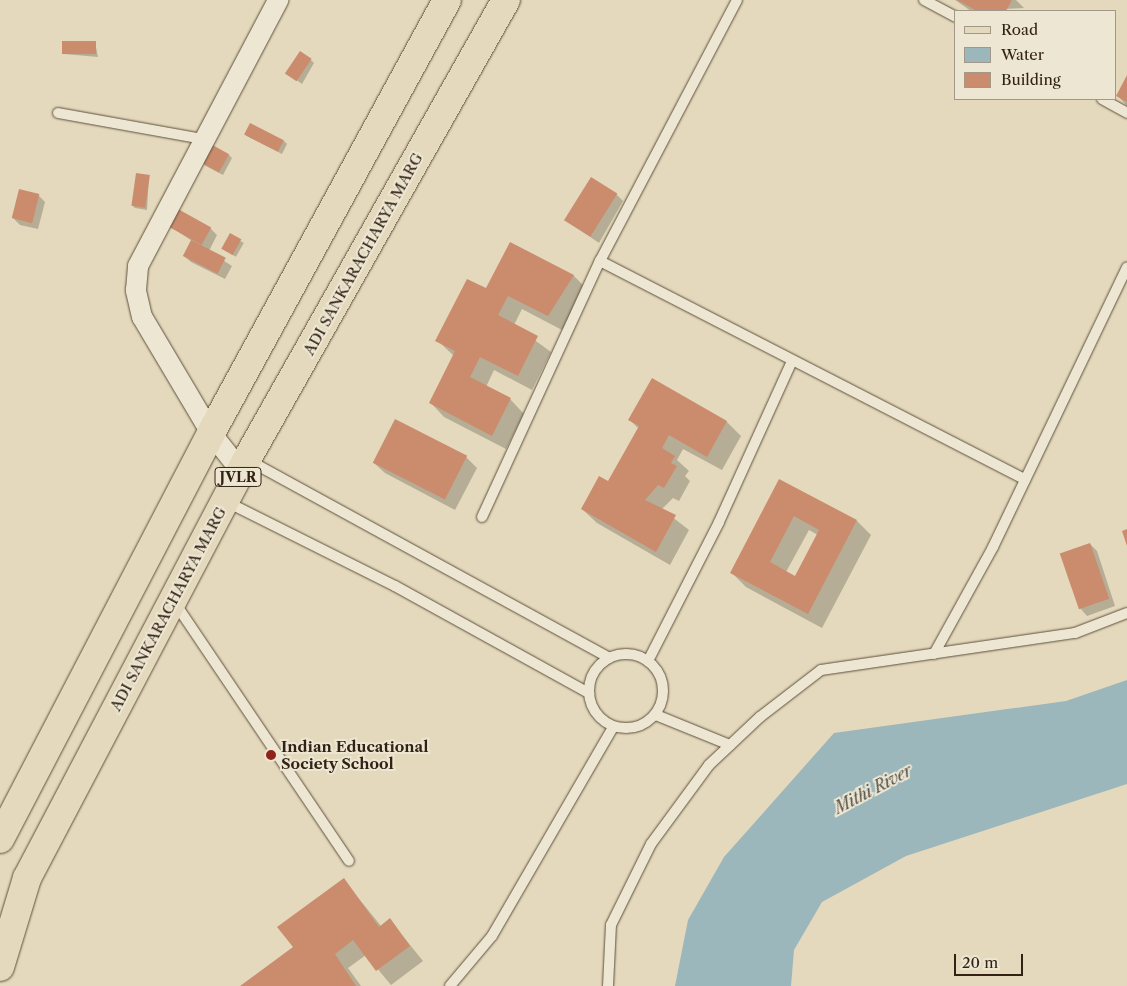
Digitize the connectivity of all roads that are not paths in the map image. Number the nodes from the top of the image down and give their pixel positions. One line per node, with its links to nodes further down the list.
1 (278, 0): 10 (street)
2 (447, 0): 14 (main road, JVLR)
3 (506, 0): 15 (main road, ADI SANKARACHARYA MARG / JVLR)
4 (737, 0): 11 (lane)
5 (924, 0): 6 (lane)
6 (954, 17)
7 (1104, 100): 9 (lane)
8 (58, 113): 10 (lane)
9 (1127, 113)
10 (202, 139): 14 (street)
11 (600, 261): 13 (lane); 18 (lane)
12 (1127, 267): 16 (lane)
13 (792, 361): 16 (lane); 23 (lane)
14 (211, 433): 15 (street); 28 (main road, JVLR)
15 (244, 465): 17 (main road, ADI SANKARACHARYA MARG / JVLR); 22 (lane)
16 (1025, 479): 21 (lane)
17 (225, 501): 19 (main road, ADI SANKARACHARYA MARG / JVLR); 24 (lane)
18 (482, 518)
19 (173, 600): 29 (lane); 30 (main road, ADI SANKARACHARYA MARG / JVLR)
20 (1127, 613): 21 (lane)
21 (934, 654): 27 (lane)
22 (609, 658): 23 (lane); 24 (lane)
23 (648, 661): 25 (lane)
24 (589, 693): 26 (lane)
25 (656, 715): 26 (lane); 27 (lane)
26 (613, 727): 31 (lane)
27 (730, 745): 32 (lane)
28 (0, 839)
29 (349, 861)
30 (0, 967)
31 (450, 986)
32 (608, 986)

